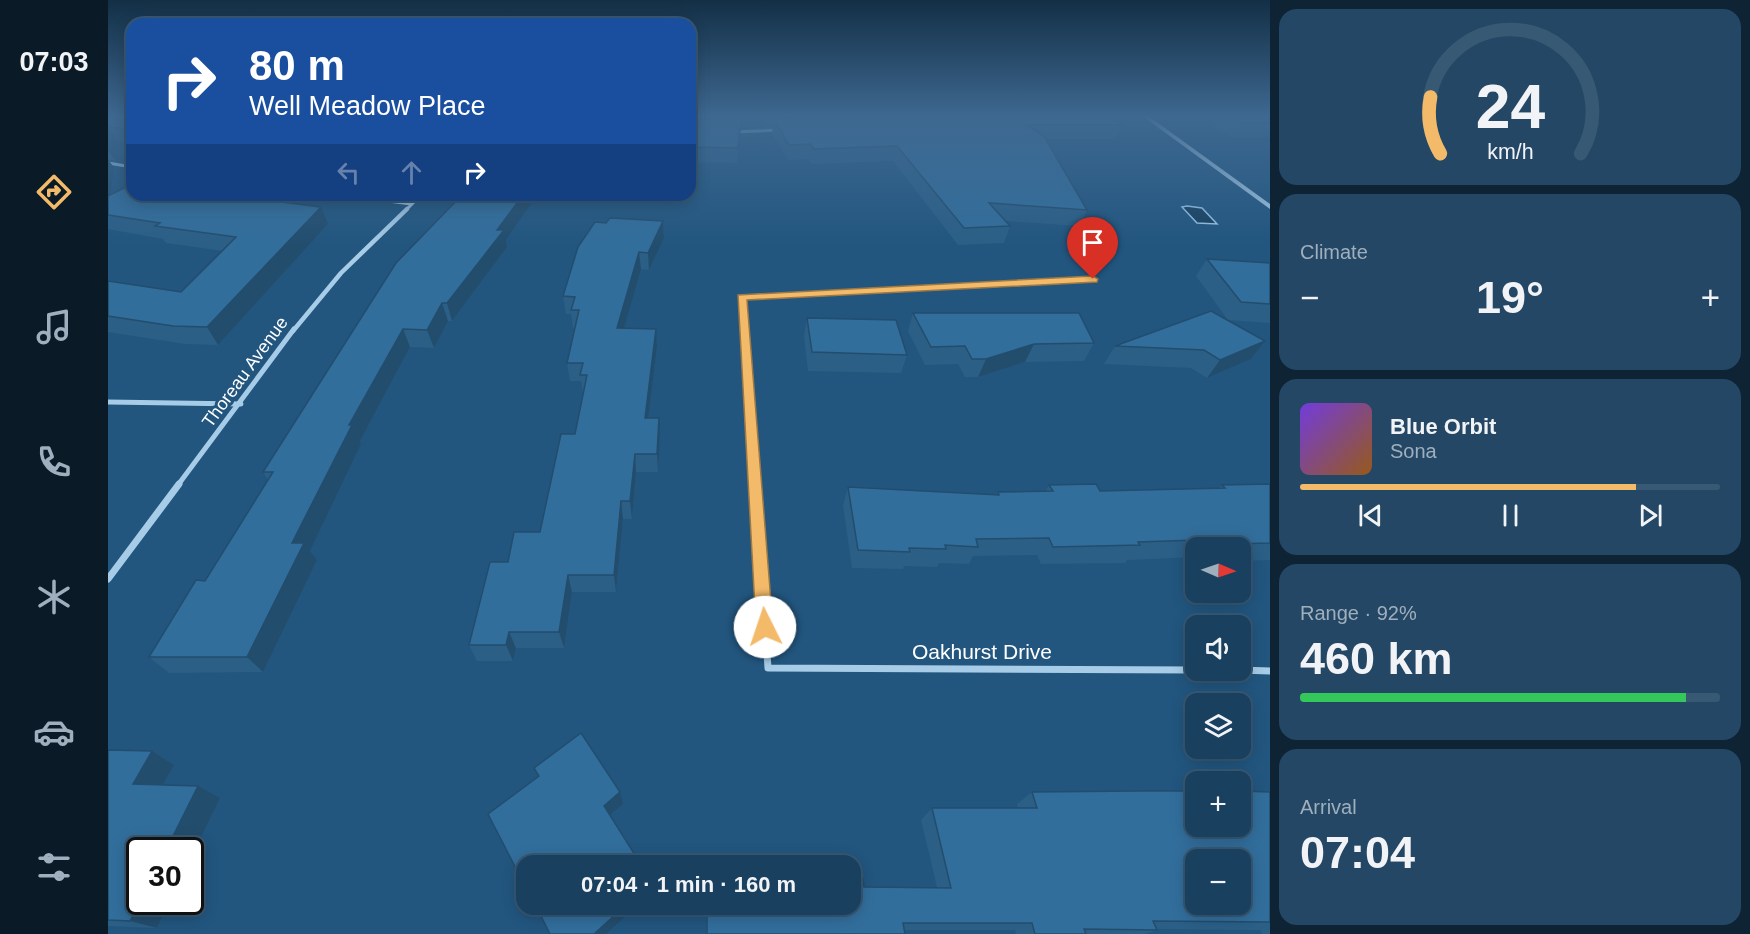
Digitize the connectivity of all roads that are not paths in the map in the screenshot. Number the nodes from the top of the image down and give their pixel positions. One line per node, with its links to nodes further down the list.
1 (1204, 159): 7 (street)
2 (108, 164): 3 (street)
3 (126, 166)
4 (388, 201): 6 (street)
5 (414, 201): 6 (street, Thoreau Avenue)
6 (411, 204): 10 (street, Thoreau Avenue)
7 (1270, 207)
8 (1093, 279): 12 (street, Oakhurst Drive)
9 (108, 402): 10 (street)
10 (241, 404): 11 (street, Thoreau Avenue)
11 (108, 579)
12 (1185, 670)
13 (1251, 670): 14 (street)
14 (1270, 670)

